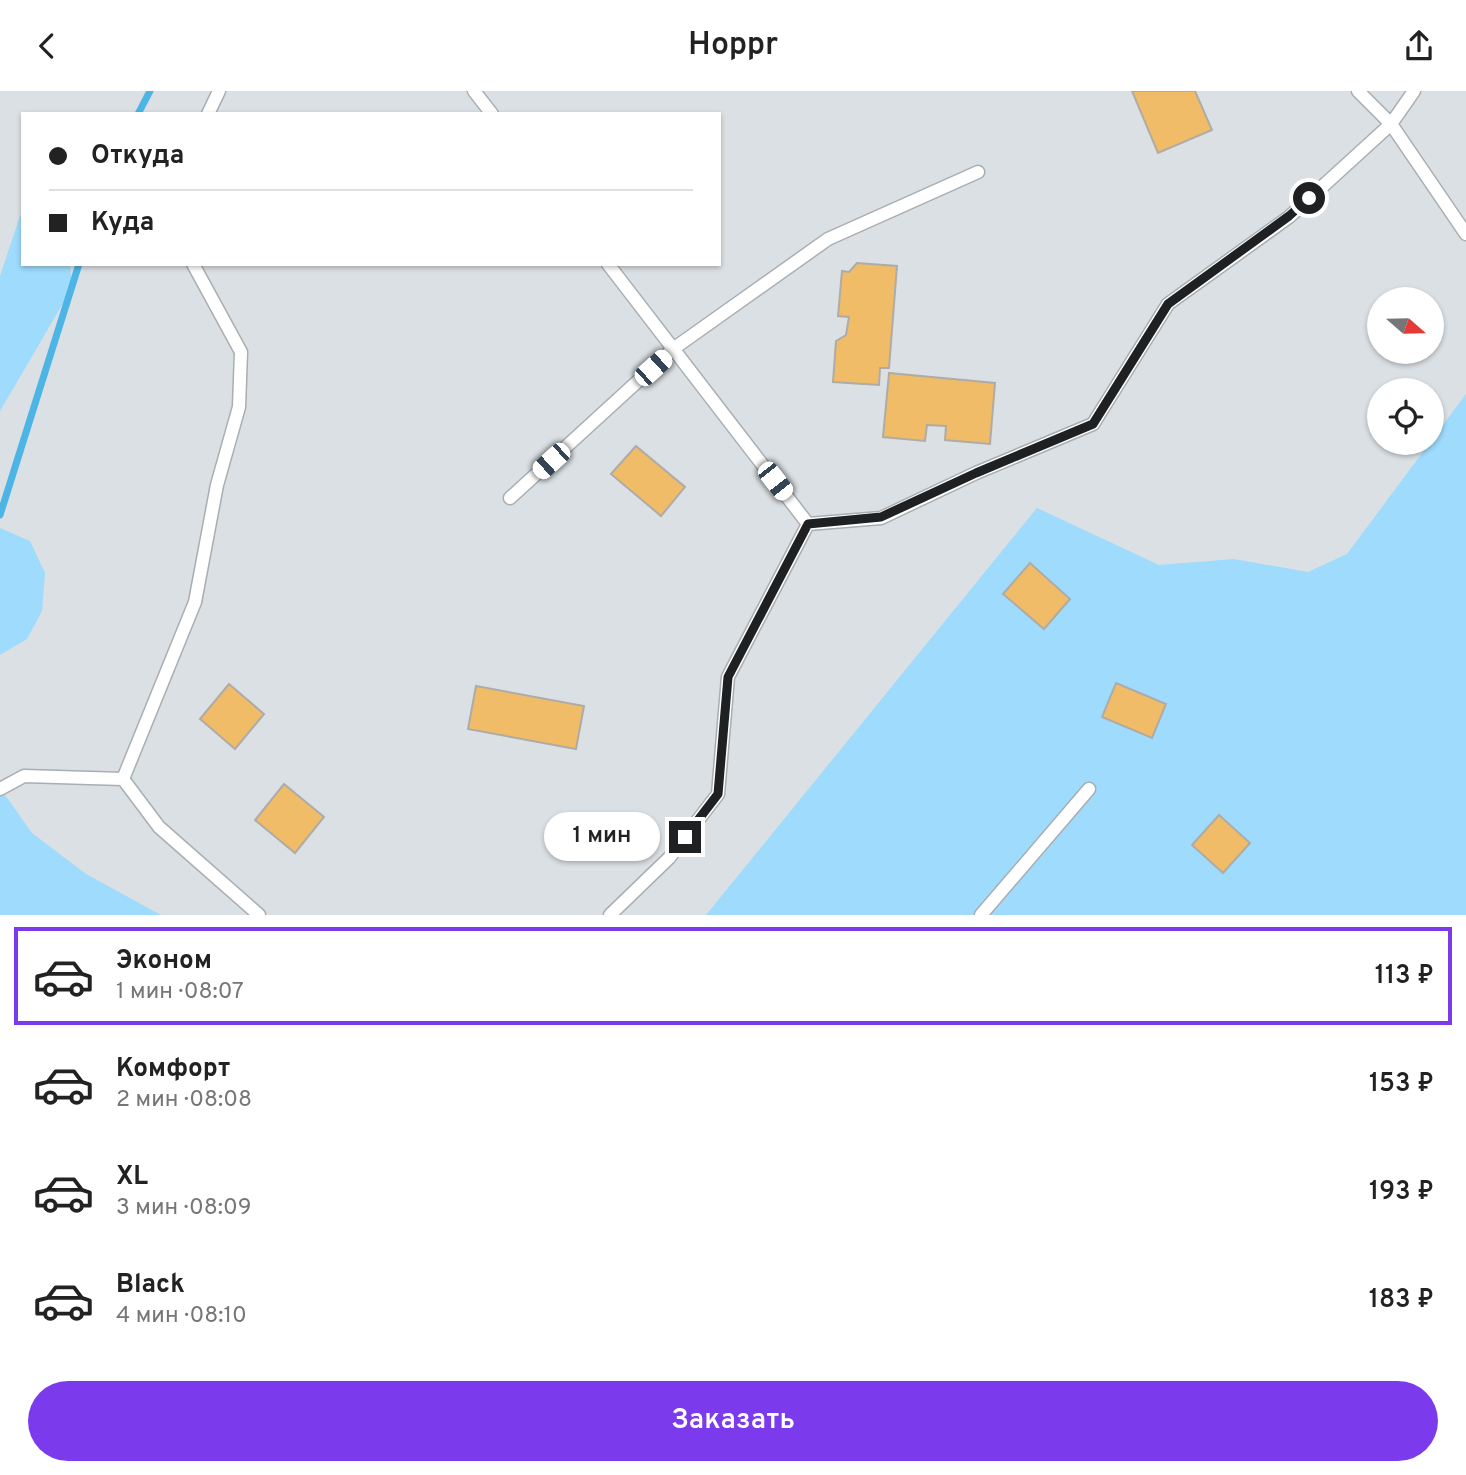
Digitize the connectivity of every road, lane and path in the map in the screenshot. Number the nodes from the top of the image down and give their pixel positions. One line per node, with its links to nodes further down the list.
1 (219, 91): 5 (lane)
2 (474, 91): 6 (lane)
3 (1358, 91): 7 (lane)
4 (1414, 91): 7 (lane)
5 (209, 112)
6 (490, 112)
7 (1391, 124): 9 (lane); 14 (lane)
8 (978, 172): 12 (lane)
9 (1466, 234)
10 (194, 266): 15 (lane)
11 (610, 266): 12 (lane)
12 (673, 349): 13 (lane); 14 (lane)
13 (510, 498)
14 (808, 524): 19 (lane)
15 (123, 779): 16 (lane); 18 (lane)
16 (0, 789)
17 (1089, 789): 20 (lane)
18 (259, 915)
19 (610, 915)
20 (981, 915)

